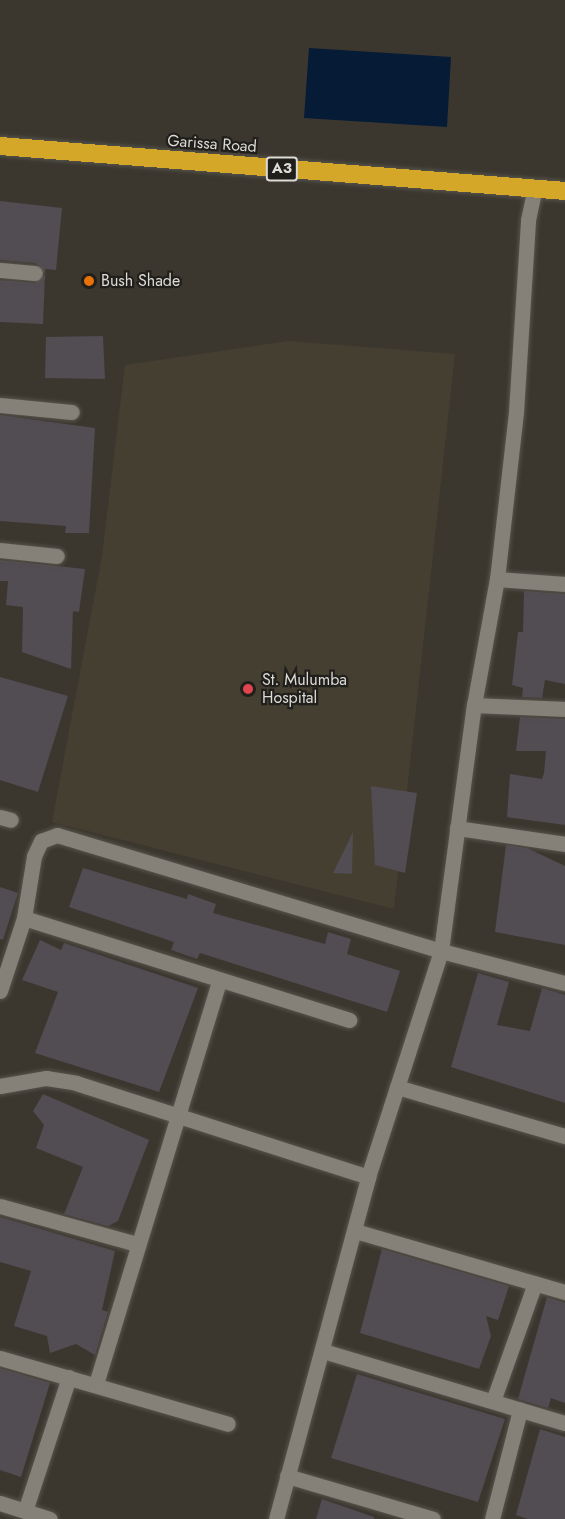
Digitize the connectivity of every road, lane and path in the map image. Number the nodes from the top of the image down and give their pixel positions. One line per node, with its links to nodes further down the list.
1 (0, 146): 2 (highway, Garissa Road / A3)
2 (535, 188): 3 (highway, Garissa Road / A3); 10 (street)
3 (565, 191)
4 (0, 270): 5 (street)
5 (35, 273)
6 (0, 405): 7 (street)
7 (72, 412)
8 (0, 550): 9 (street)
9 (57, 556)
10 (497, 579): 11 (street); 12 (street)
11 (565, 584)
12 (474, 705): 13 (street); 14 (street)
13 (565, 709)
14 (457, 828): 15 (street); 17 (street)
15 (565, 844)
16 (24, 918): 17 (street); 18 (street); 19 (street)
17 (441, 951): 20 (street); 24 (street)
18 (4, 966): 21 (street)
19 (219, 982): 22 (street); 25 (street)
20 (565, 983)
21 (0, 992)
22 (349, 1020)
23 (0, 1086): 25 (street)
24 (396, 1088): 26 (street); 27 (street)
25 (176, 1115): 27 (street); 30 (street)
26 (565, 1136)
27 (369, 1177): 29 (street)
28 (0, 1206): 30 (street)
29 (355, 1231): 31 (street); 33 (street)
30 (138, 1244): 36 (street)
31 (535, 1283): 32 (street); 37 (street)
32 (565, 1292)
33 (323, 1351): 37 (street); 41 (street)
34 (0, 1358): 35 (street)
35 (69, 1377): 36 (street); 43 (street)
36 (96, 1384): 40 (street)
37 (493, 1401): 38 (street)
38 (520, 1410): 39 (street); 47 (street)
39 (565, 1423)
40 (228, 1424)
41 (287, 1476): 45 (street); 46 (street)
42 (0, 1503): 43 (street)
43 (25, 1511): 44 (street)
44 (50, 1519)
45 (276, 1519)
46 (433, 1519)
47 (492, 1519)

